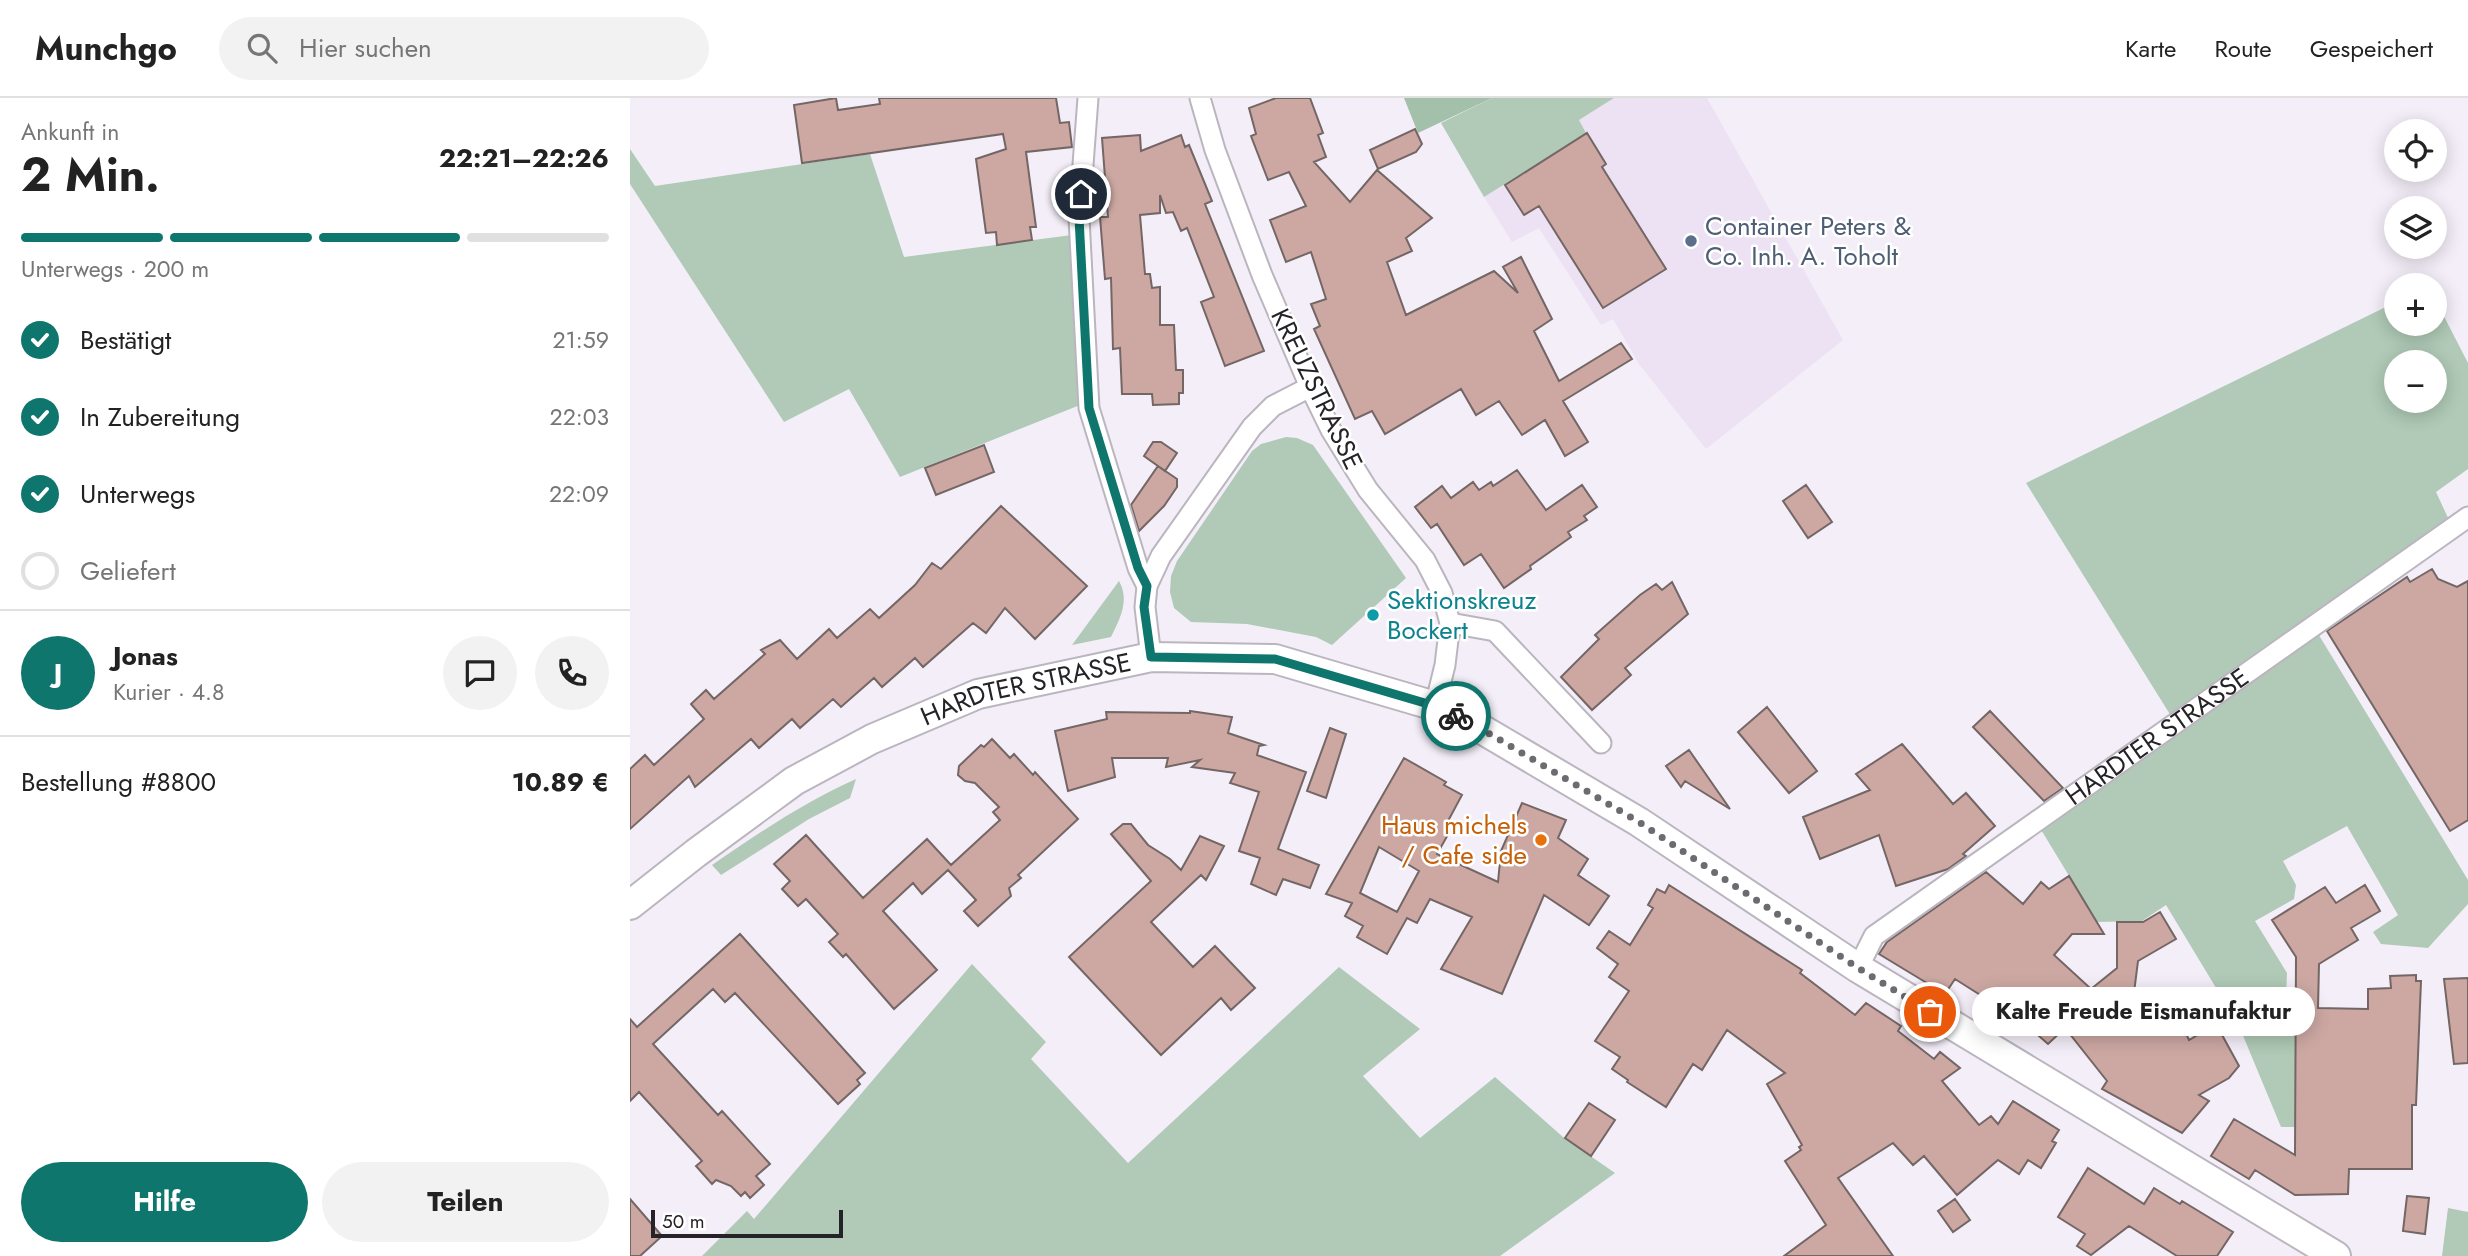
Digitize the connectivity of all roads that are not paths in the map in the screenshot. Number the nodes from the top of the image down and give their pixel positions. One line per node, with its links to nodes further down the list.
1 (1088, 98): 5 (street)
2 (1200, 98): 3 (street, KREUZSTRASSE)
3 (1310, 387): 5 (street); 6 (street, KREUZSTRASSE)
4 (2468, 517): 11 (street, HARDTER STRASSE)
5 (1147, 586): 7 (street)
6 (1450, 623): 8 (street, KREUZSTRASSE); 9 (street)
7 (1151, 657): 8 (main road, HARDTER STRASSE); 10 (main road, HARDTER STRASSE)
8 (1435, 706): 11 (main road, HARDTER STRASSE)
9 (1601, 743)
10 (630, 905)
11 (1858, 968): 12 (main road, HARDTER STRASSE)
12 (2336, 1256)

